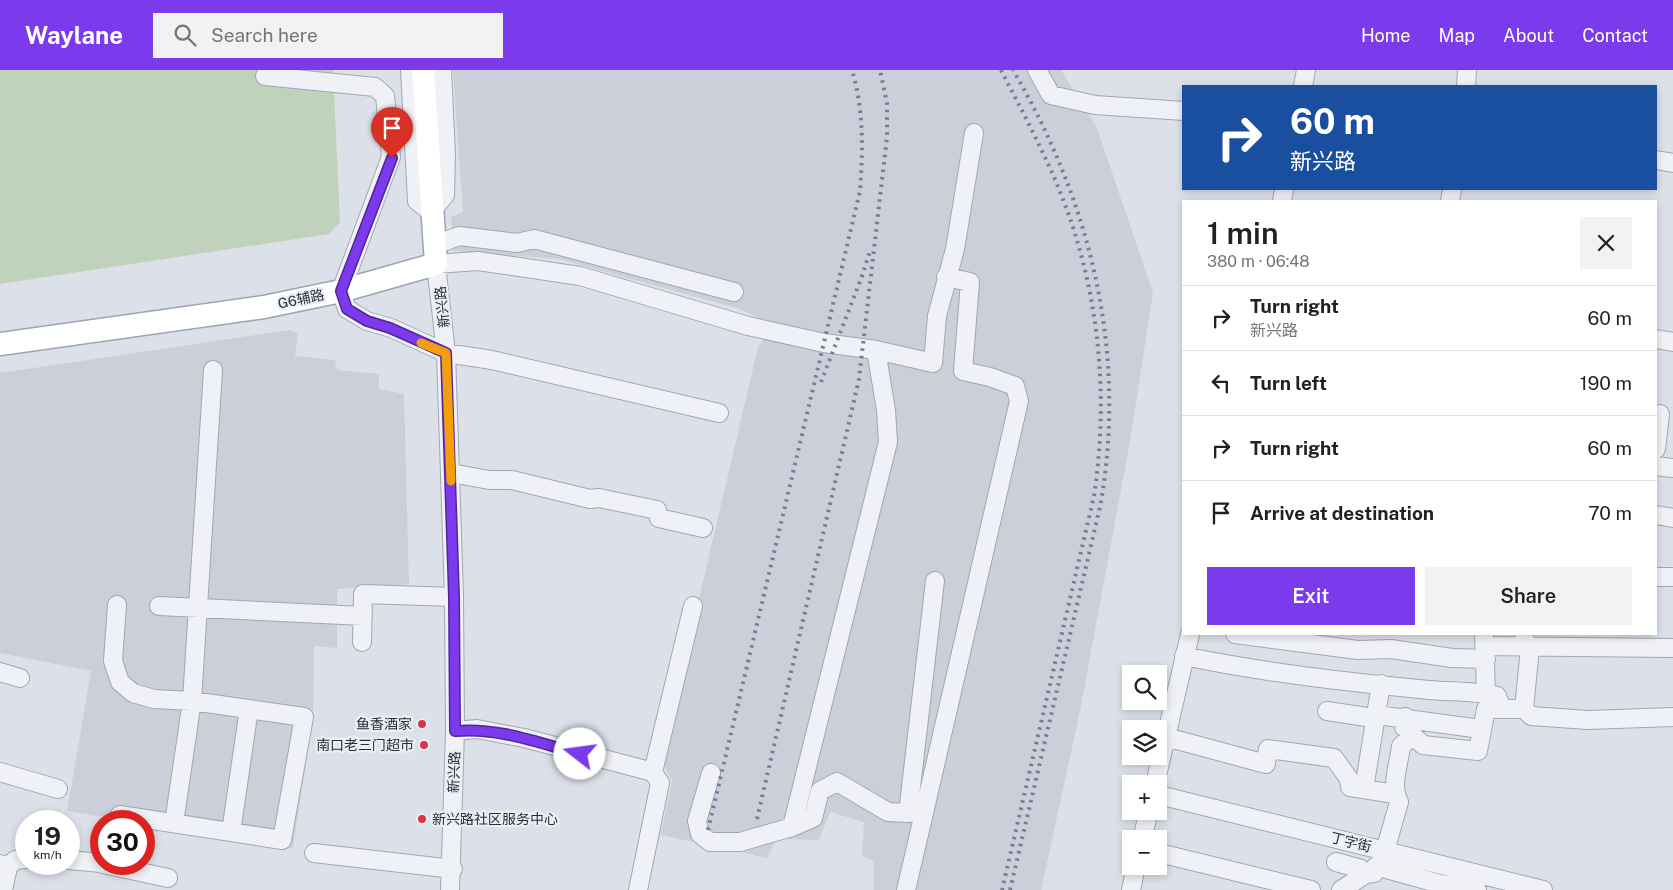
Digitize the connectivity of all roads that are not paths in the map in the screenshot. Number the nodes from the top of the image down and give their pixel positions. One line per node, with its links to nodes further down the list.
1 (410, 70): 15 (street)
2 (422, 70): 16 (main road)
3 (442, 70): 16 (street)
4 (1037, 70): 10 (street)
5 (1306, 70): 8 (street)
6 (1467, 70): 9 (street)
7 (265, 76): 12 (street)
8 (1303, 85)
9 (1466, 85)
10 (1182, 111)
11 (974, 132): 18 (street)
12 (392, 158): 15 (street); 19 (street)
13 (1657, 160): 14 (street)
14 (1673, 163)
15 (417, 170): 16 (street)
16 (431, 212): 17 (main road)
17 (435, 255): 19 (main road, G6辅路); 20 (street); 24 (street); 25 (street, 新兴路)
18 (946, 277): 24 (street); 77 (street)
19 (341, 291): 23 (main road, G6辅路); 25 (street)
20 (734, 292)
21 (1657, 339): 22 (street)
22 (1673, 342)
23 (0, 344)
24 (876, 350): 80 (street)
25 (446, 353): 27 (street); 32 (street, 新兴路)
26 (213, 370): 43 (street)
27 (719, 413)
28 (1664, 426): 29 (street)
29 (1657, 445)
30 (1657, 466): 31 (street)
31 (1673, 468)
32 (451, 473): 35 (street); 39 (street, 新兴路)
33 (1657, 515): 34 (street)
34 (1673, 518)
35 (703, 528)
36 (1657, 577): 37 (street)
37 (1673, 577)
38 (935, 581): 77 (street)
39 (454, 597): 44 (street); 66 (street, 新兴路)
40 (117, 605): 57 (street)
41 (159, 606): 43 (street)
42 (692, 606): 71 (street)
43 (198, 607): 44 (street); 57 (street)
44 (362, 616): 47 (street)
45 (1190, 635): 52 (street)
46 (1243, 635): 48 (street)
47 (362, 642)
48 (1391, 642): 50 (street)
49 (1526, 642): 50 (street); 51 (street); 60 (street)
50 (1485, 646): 56 (street)
51 (1673, 648)
52 (1184, 656): 55 (street); 67 (street)
53 (0, 672): 54 (street)
54 (20, 678)
55 (1381, 684): 56 (street); 62 (street)
56 (1486, 694): 59 (street)
57 (192, 702): 58 (street); 79 (street)
58 (249, 709): 81 (street); 81 (street)
59 (1502, 709): 60 (street); 65 (street)
60 (1524, 709): 63 (street)
61 (1327, 711): 62 (street)
62 (1377, 715): 64 (street); 74 (street)
63 (1673, 717)
64 (1405, 718): 65 (street); 68 (street)
65 (1481, 729): 68 (street)
66 (455, 731): 71 (street); 95 (street, 新兴路)
67 (1167, 732)
68 (1412, 736): 75 (street)
69 (1167, 737): 74 (street)
70 (0, 772): 73 (street)
71 (653, 772): 96 (street)
72 (711, 773): 80 (street)
73 (58, 789)
74 (1364, 789): 75 (street)
75 (1395, 794): 82 (street)
76 (1167, 797): 82 (street, 丁字街)
77 (916, 813): 80 (street); 97 (street)
78 (155, 820): 79 (street)
79 (174, 823): 81 (street)
80 (792, 828)
81 (231, 832)
82 (1385, 851): 87 (street, 丁字街)
83 (314, 852): 88 (street)
84 (1167, 855): 99 (street)
85 (1336, 862): 92 (street)
86 (4, 865): 94 (street)
87 (1446, 866): 93 (street); 102 (street, 丁字街)
88 (453, 869)
89 (154, 875): 91 (street)
90 (1134, 875): 98 (street)
91 (168, 878)
92 (1370, 879): 93 (street); 100 (street)
93 (1440, 887): 101 (street)
94 (3, 890)
95 (450, 890)
96 (638, 890)
97 (906, 890)
98 (1131, 890)
99 (1311, 890)
100 (1341, 890)
101 (1477, 890)
102 (1544, 890)

